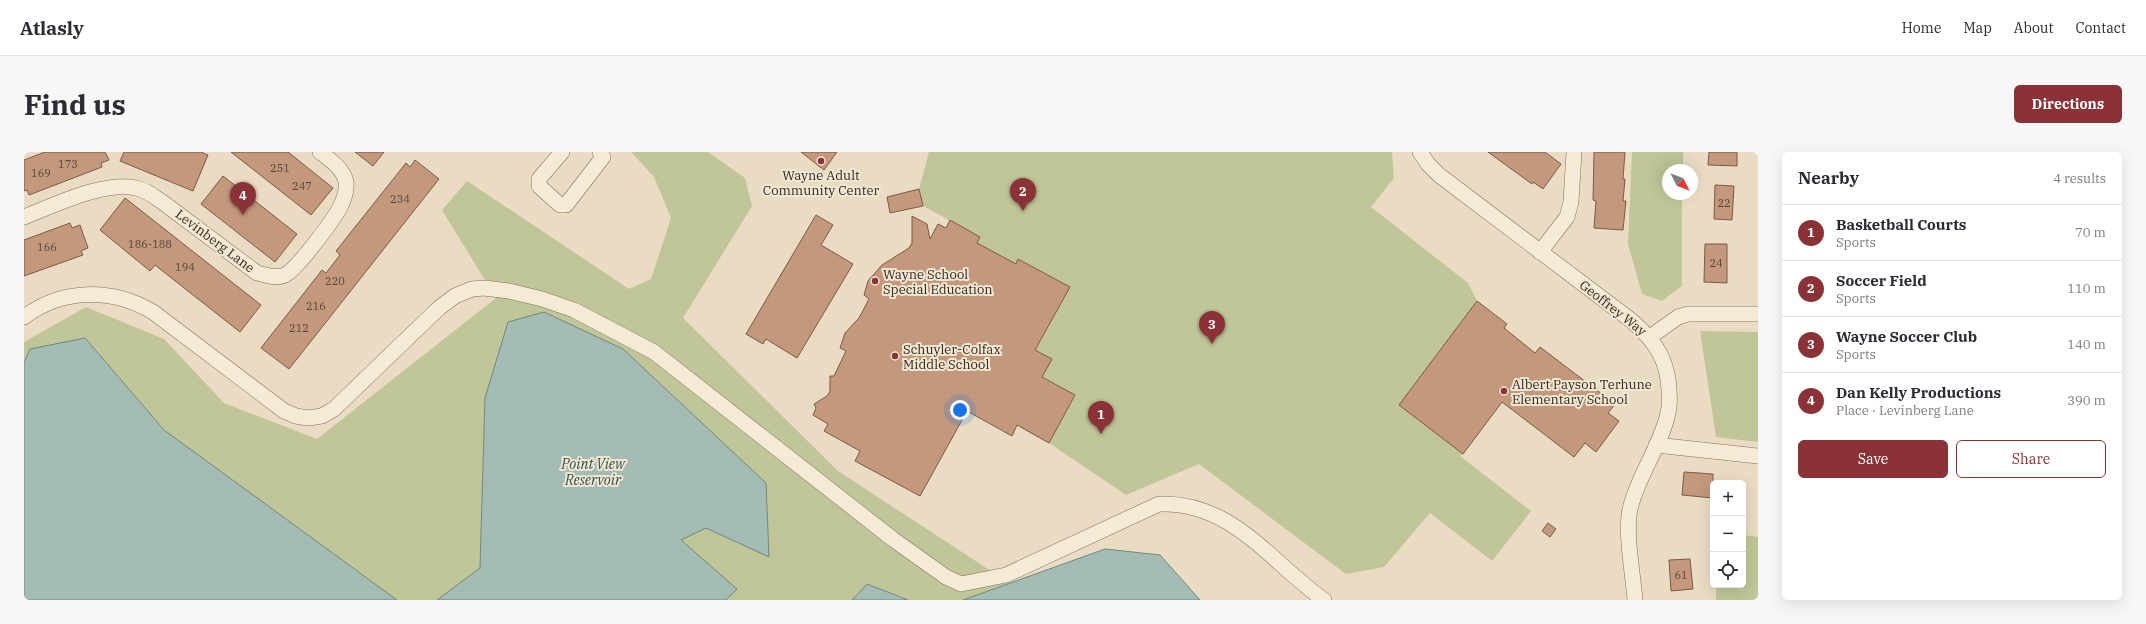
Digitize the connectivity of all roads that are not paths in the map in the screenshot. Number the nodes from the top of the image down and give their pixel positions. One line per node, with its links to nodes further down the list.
1 (320, 152): 6 (street, Levinberg Lane)
2 (562, 152): 3 (street)
3 (600, 152)
4 (1420, 152): 7 (street, Geoffrey Way)
5 (1572, 153): 7 (street)
6 (24, 216)
7 (1540, 252): 10 (street, Geoffrey Way)
8 (1758, 314): 10 (street)
9 (24, 317): 13 (street)
10 (1650, 337): 11 (street, Geoffrey Way)
11 (1656, 445): 12 (street); 14 (street, Geoffrey Way)
12 (1758, 456)
13 (1324, 600)
14 (1635, 600)

